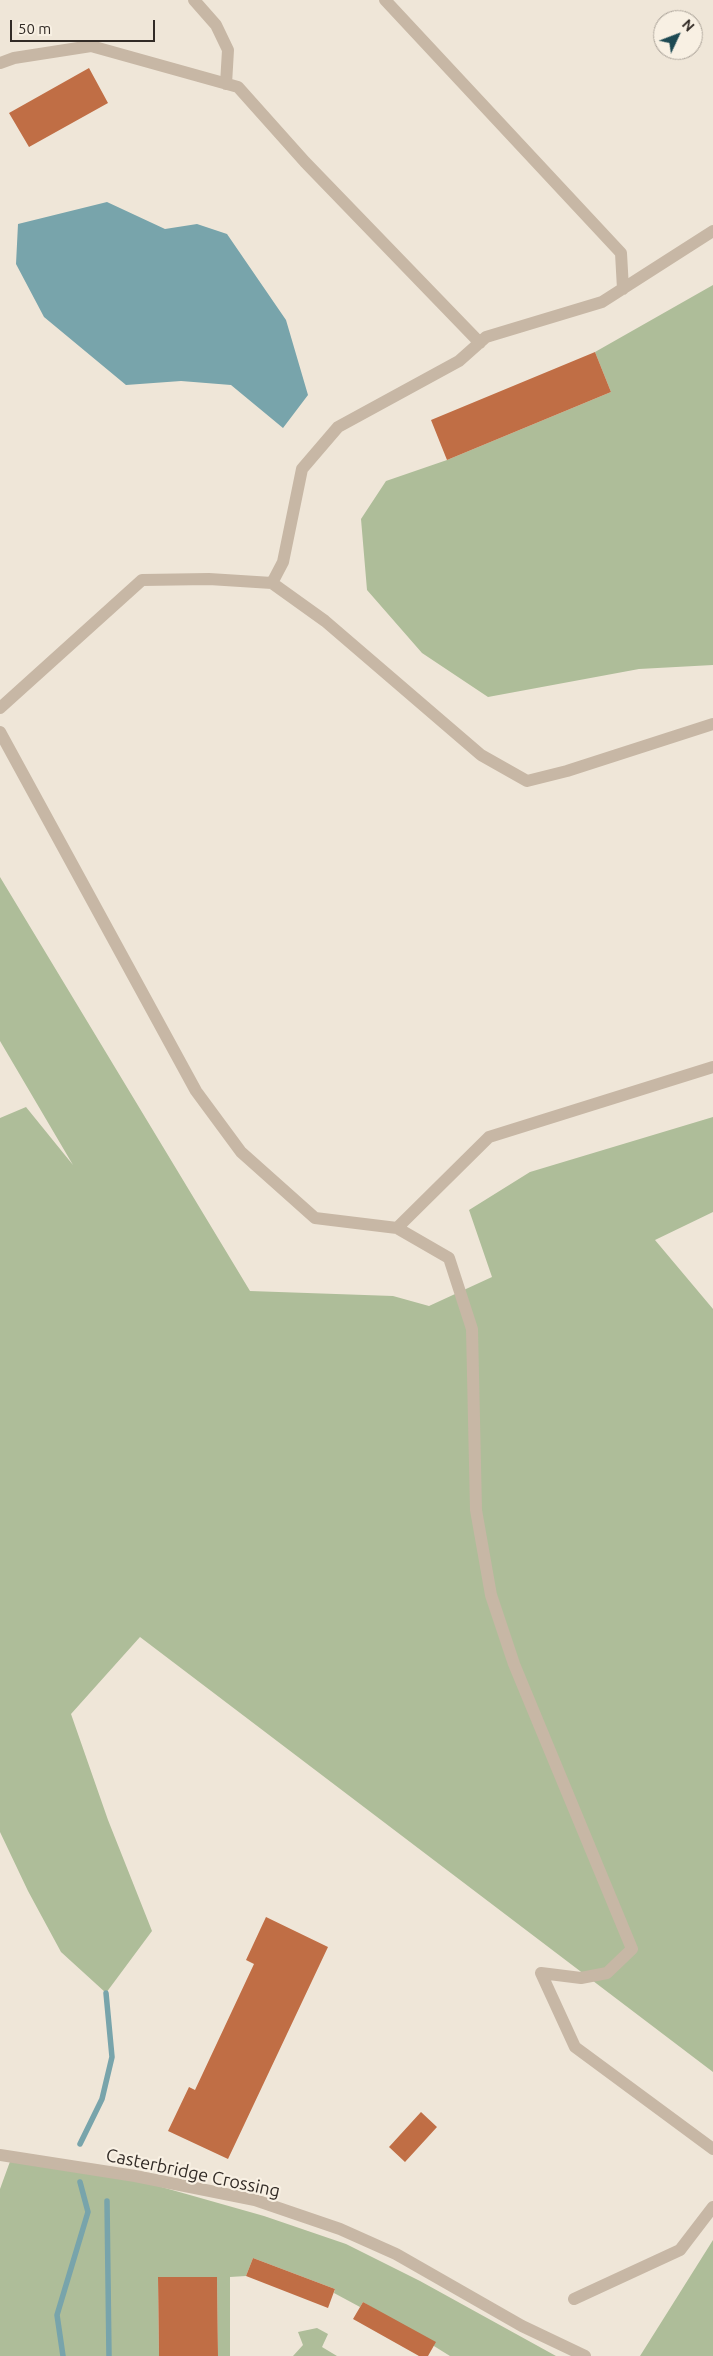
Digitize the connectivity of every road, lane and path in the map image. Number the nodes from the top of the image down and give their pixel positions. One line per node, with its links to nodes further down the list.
1 (194, 0): 4 (street)
2 (385, 0): 6 (street)
3 (0, 63): 4 (street)
4 (226, 84): 7 (street)
5 (713, 231): 6 (street)
6 (623, 289): 7 (street)
7 (480, 343): 8 (street)
8 (272, 583): 9 (street); 10 (street)
9 (0, 708)
10 (713, 724)
11 (0, 732): 13 (street)
12 (713, 1067): 13 (street)
13 (397, 1228): 14 (street)
14 (713, 2149)
15 (0, 2154): 18 (street, Casterbridge Crossing)
16 (713, 2207): 17 (street)
17 (574, 2299)
18 (585, 2356)

